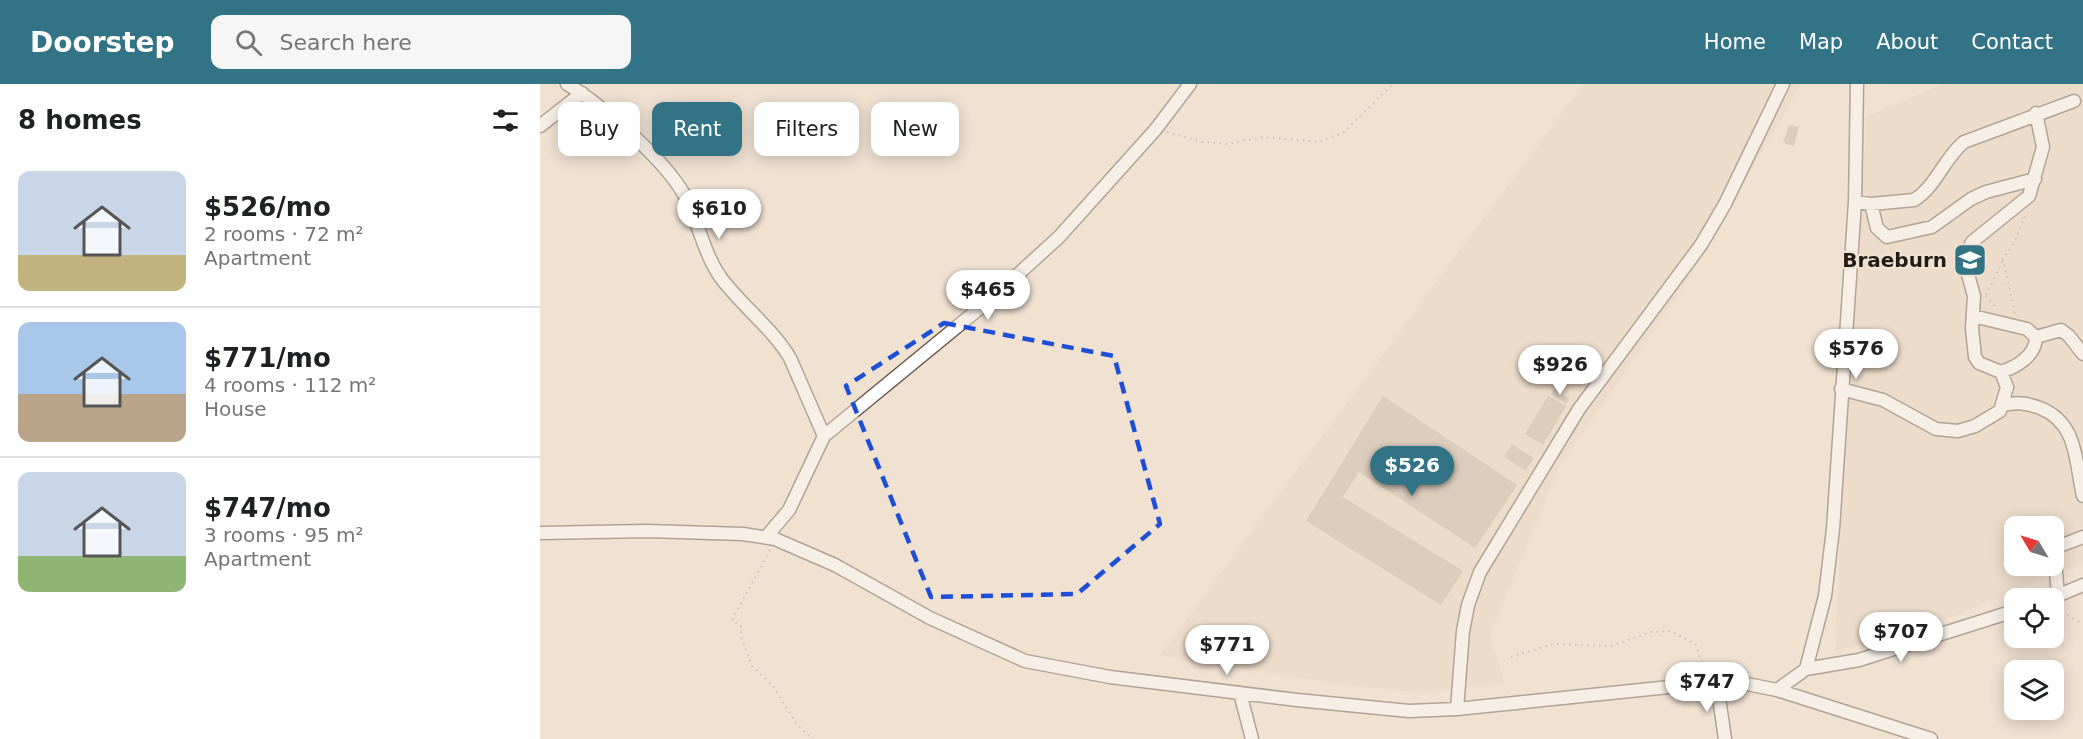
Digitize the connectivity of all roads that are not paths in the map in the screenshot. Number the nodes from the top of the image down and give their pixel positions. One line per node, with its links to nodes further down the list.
1 (567, 84): 5 (street)
2 (1190, 84): 20 (street)
3 (1783, 84): 33 (street)
4 (1857, 84): 10 (street)
5 (582, 93): 8 (street); 20 (street)
6 (2074, 101): 7 (street)
7 (2036, 113): 9 (street); 11 (street)
8 (540, 126)
9 (2035, 179): 11 (street); 12 (street)
10 (1855, 202): 11 (street); 17 (street)
11 (1871, 204)
12 (1973, 316): 13 (street); 15 (street)
13 (2036, 337): 14 (street); 15 (street)
14 (2083, 354)
15 (2001, 372): 16 (street)
16 (2007, 387): 18 (street); 19 (street)
17 (1841, 389): 19 (street); 29 (street)
18 (2026, 404): 19 (street); 21 (street)
19 (2003, 405)
20 (824, 436): 24 (street)
21 (2083, 496)
22 (540, 533): 24 (street)
23 (2083, 537): 25 (street)
24 (770, 538): 32 (street)
25 (2064, 544)
26 (2083, 585): 27 (street)
27 (2064, 595)
28 (2004, 614): 29 (street)
29 (1806, 669): 31 (street)
30 (1712, 683): 31 (street); 33 (street); 35 (street)
31 (1777, 690): 36 (street)
32 (1240, 693): 33 (street); 34 (street)
33 (1457, 709)
34 (1252, 739)
35 (1725, 739)
36 (1930, 739)

